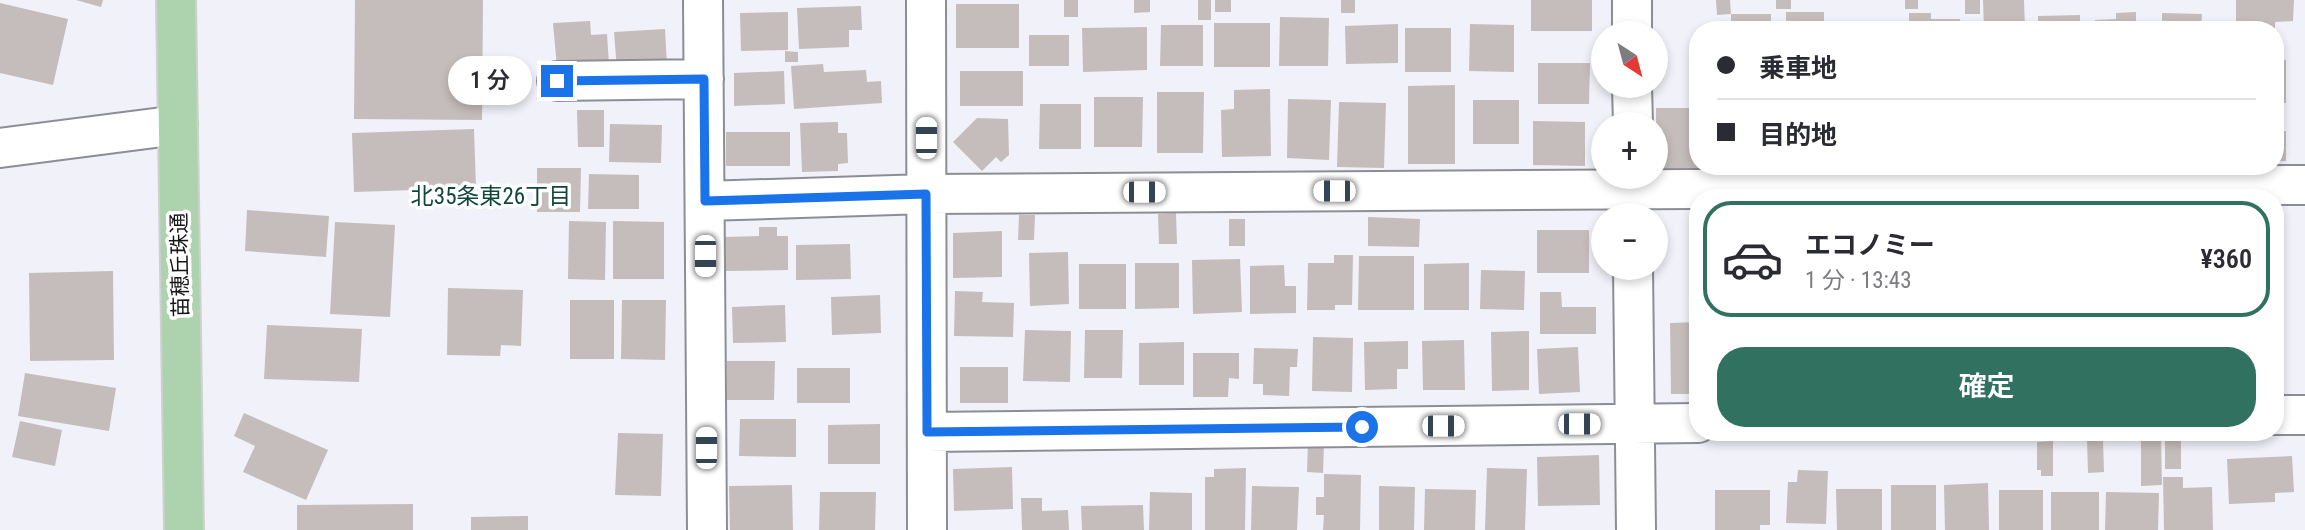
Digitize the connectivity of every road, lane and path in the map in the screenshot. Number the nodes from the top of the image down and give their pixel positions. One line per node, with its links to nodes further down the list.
1 (176, 0): 8 (main road, 苗穂丘珠通)
2 (703, 0): 6 (street)
3 (926, 0): 13 (street)
4 (1632, 0): 5 (street)
5 (1632, 21)
6 (704, 79): 7 (street); 15 (street)
7 (557, 81)
8 (178, 125): 9 (street); 22 (main road, 苗穂丘珠通)
9 (0, 148)
10 (2305, 185): 11 (street)
11 (2006, 189)
12 (1689, 193): 14 (street)
13 (926, 194): 14 (street); 15 (street); 21 (street)
14 (1633, 194)
15 (705, 201): 23 (street)
16 (1633, 280): 20 (street)
17 (2284, 415): 18 (street)
18 (2305, 415)
19 (1689, 423): 20 (street)
20 (1633, 424): 21 (street); 25 (street)
21 (927, 432): 24 (street)
22 (184, 530)
23 (707, 530)
24 (927, 530)
25 (1636, 530)

